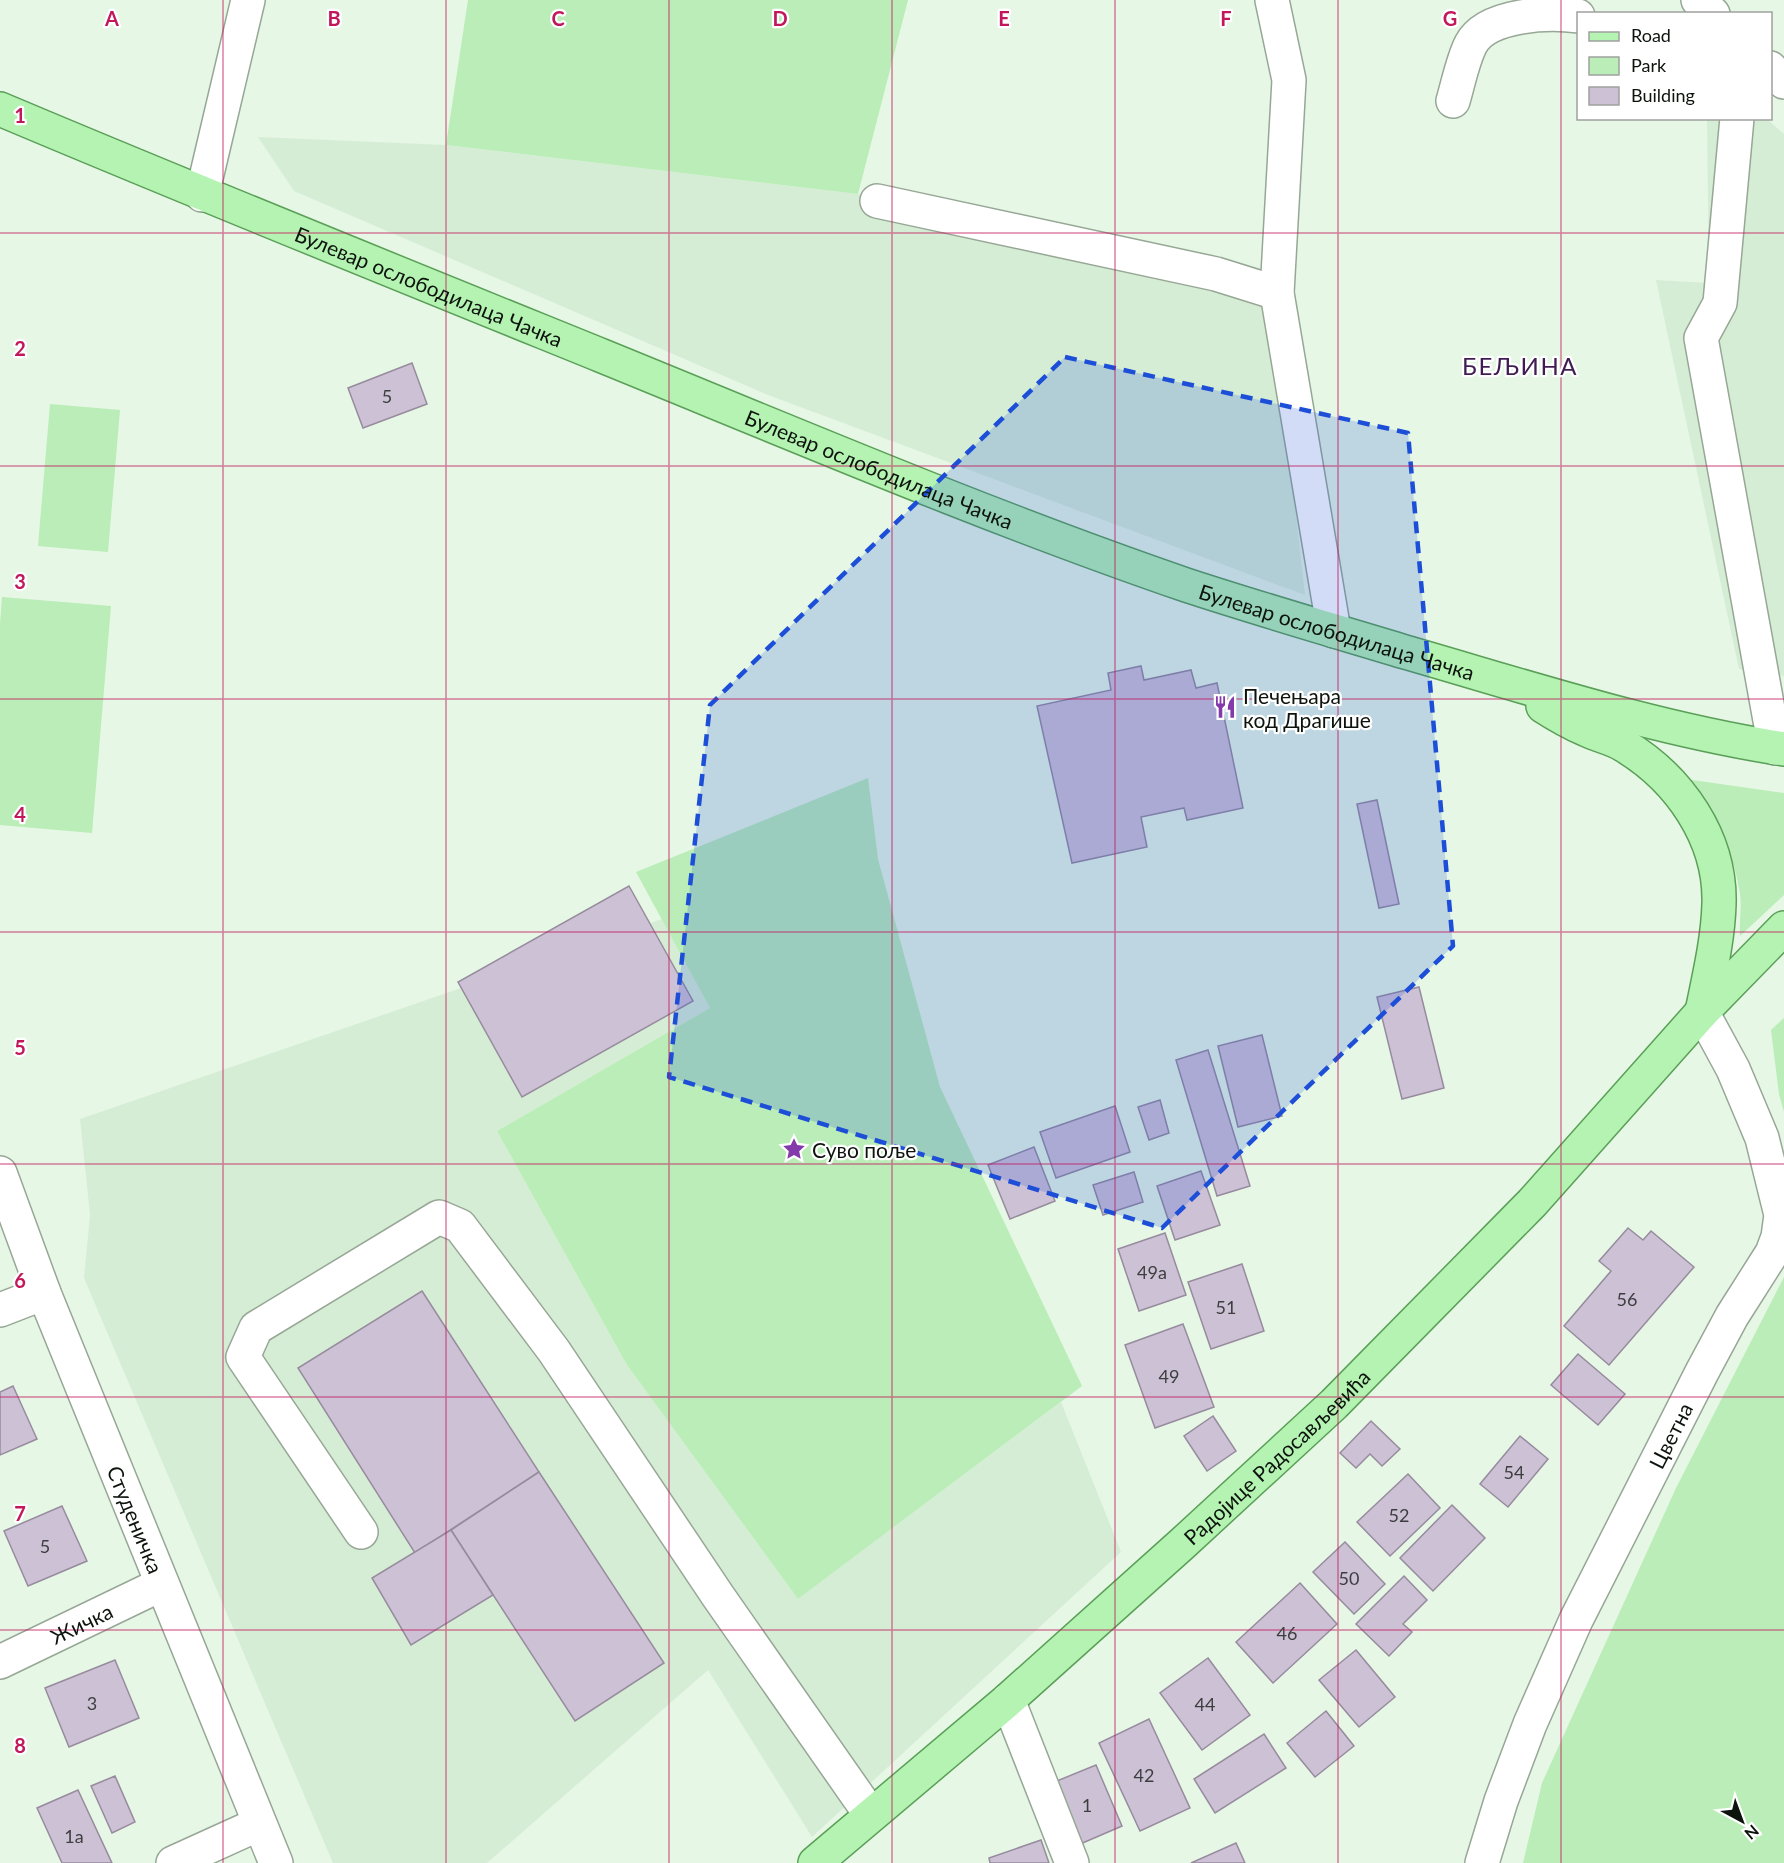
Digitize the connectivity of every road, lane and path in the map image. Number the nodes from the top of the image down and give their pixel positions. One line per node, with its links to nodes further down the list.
1 (248, 0): 11 (street)
2 (1272, 0): 13 (street)
3 (1698, 0): 4 (street)
4 (1711, 12)
5 (1577, 16): 8 (street)
6 (1772, 70): 7 (street)
7 (1784, 82)
8 (1453, 101)
9 (0, 109): 11 (main road, Булевар ослободилаца Чачка)
10 (1737, 120): 16 (street)
11 (202, 195): 14 (main road, Булевар ослободилаца Чачка)
12 (877, 201): 13 (street)
13 (1277, 293): 14 (street)
14 (1334, 631): 15 (main road, Булевар ослободилаца Чачка)
15 (1512, 683): 16 (main road, Булевар ослободилаца Чачка); 19 (main road)
16 (1780, 749)
17 (1784, 928): 18 (main road, Радојице Радосављевића)
18 (1770, 951): 19 (main road, Радојице Радосављевића)
19 (1702, 1012): 21 (street, Цветна); 27 (main road, Радојице Радосављевића)
20 (0, 1173): 22 (street, Студеничка)
21 (1783, 1216): 34 (street, Цветна)
22 (44, 1293): 23 (street); 25 (street, Студеничка)
23 (0, 1310)
24 (361, 1532): 28 (street)
25 (162, 1584): 26 (street, Жичка); 29 (street, Студеничка)
26 (0, 1662)
27 (1008, 1700): 28 (main road, Радојице Радосављевића); 33 (street)
28 (871, 1815): 32 (main road, Радојице Радосављевића)
29 (260, 1824): 30 (street); 31 (street, Студеничка)
30 (173, 1863)
31 (276, 1863)
32 (815, 1863)
33 (1072, 1863)
34 (1482, 1863)

